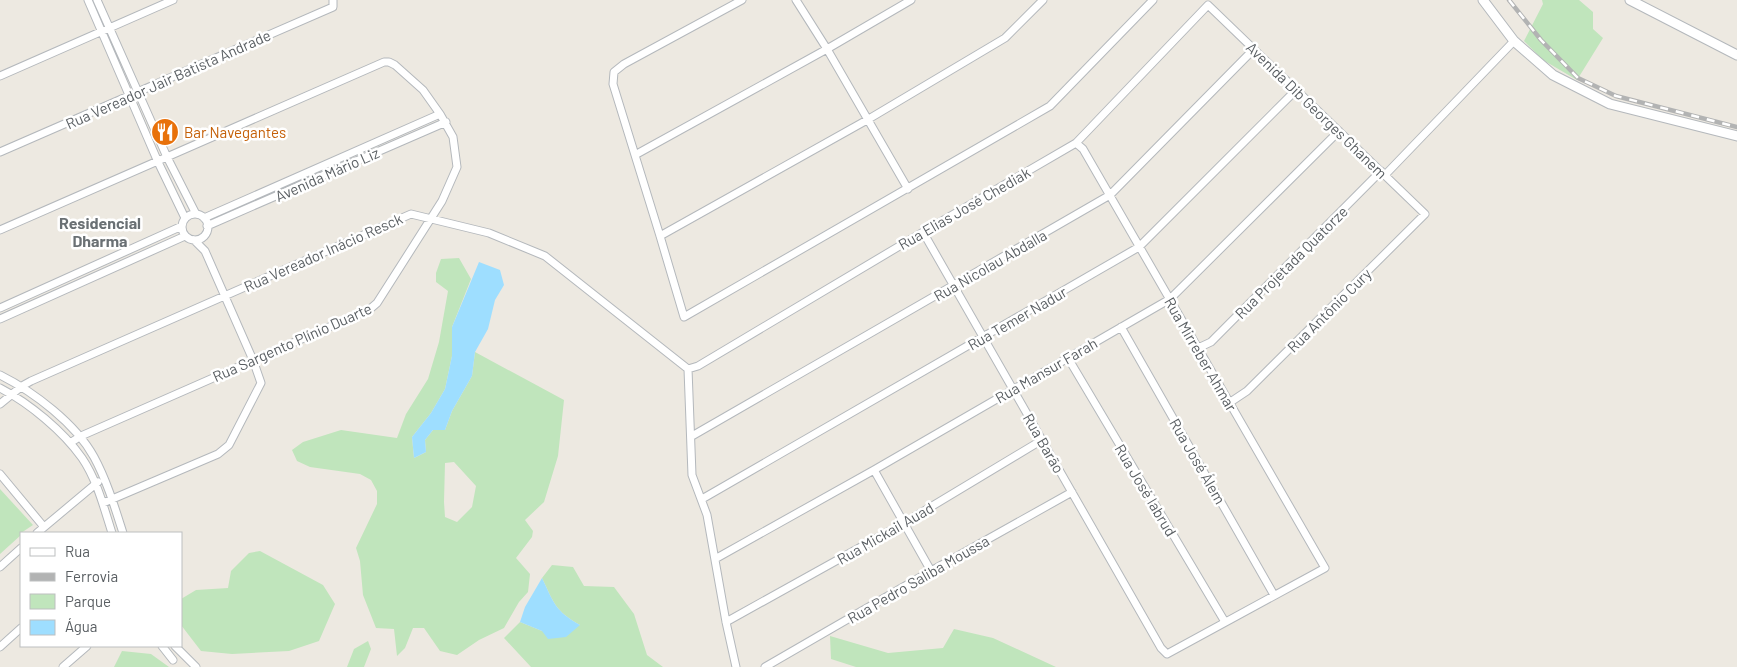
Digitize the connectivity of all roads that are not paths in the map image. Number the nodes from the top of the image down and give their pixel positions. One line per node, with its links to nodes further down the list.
1 (88, 0): 14 (street)
2 (97, 0): 13 (street)
3 (173, 0): 13 (street)
4 (742, 0): 30 (street)
5 (796, 0): 16 (street)
6 (911, 0): 16 (street)
7 (1042, 0): 24 (street)
8 (1153, 0): 34 (street)
9 (1483, 0): 15 (street)
10 (1630, 0): 18 (street)
11 (334, 2): 21 (street, Rua Vereador Jair Batista Andrade)
12 (1208, 5): 17 (street, Avenida Dib Georges Ghanem); 28 (street, Rua Elias José Chediak)
13 (110, 27): 14 (street); 21 (street)
14 (101, 31): 19 (street); 22 (street)
15 (1514, 41): 27 (street); 33 (street, Rua Projetada Quatorze)
16 (827, 49): 24 (street); 30 (street)
17 (1254, 49): 20 (street, Avenida Dib Georges Ghanem); 35 (street, Rua Nicolau Abdalla)
18 (1737, 55)
19 (0, 76)
20 (1296, 90): 26 (street, Avenida Dib Georges Ghanem); 49 (street, Rua Temer Nadur)
21 (139, 92): 22 (street, Rua Vereador Jair Batista Andrade); 31 (street)
22 (130, 96): 29 (street, Rua Vereador Jair Batista Andrade); 32 (street)
23 (440, 114): 25 (street, Rua Sargento Plínio Duarte); 31 (street, Rua Sargento Plínio Duarte); 39 (street, Avenida Mário Liz)
24 (867, 120): 34 (street); 47 (street)
25 (446, 122): 40 (street, Rua Sargento Plínio Duarte); 42 (street, Avenida Mário Liz)
26 (1339, 131): 33 (street, Avenida Dib Georges Ghanem); 53 (street, Rua Mansur Farah)
27 (1737, 136)
28 (1076, 142): 35 (street, Rua Mirreber Ahmar); 44 (street, Rua Elias José Chediak)
29 (0, 152)
30 (635, 155): 47 (street)
31 (167, 157): 32 (street); 36 (street)
32 (158, 162): 38 (street); 43 (street)
33 (1383, 173): 37 (street, Avenida Dib Georges Ghanem); 58 (street, Rua Projetada Quatorze)
34 (908, 189): 47 (street)
35 (1110, 195): 49 (street, Rua Mirreber Ahmar); 51 (street, Rua Nicolau Abdalla)
36 (196, 214): 38 (street); 39 (street)
37 (1425, 214): 67 (street, Rua Antônio Cury)
38 (185, 218): 41 (street)
39 (204, 218): 42 (street)
40 (430, 218): 52 (street, Rua Vereador Inácio Resck); 60 (street, Rua Sargento Plínio Duarte); 61 (street, Rua Vereador Inácio Resck)
41 (182, 226): 46 (street); 54 (street)
42 (208, 226): 45 (street)
43 (0, 230)
44 (923, 232): 51 (street, Rua Barão); 61 (street, Rua Elias José Chediak)
45 (205, 235): 48 (street); 50 (street)
46 (186, 236): 48 (street); 55 (street)
47 (660, 236)
48 (194, 240): 50 (street)
49 (1140, 247): 53 (street, Rua Mirreber Ahmar); 57 (street, Rua Temer Nadur)
50 (205, 252): 52 (street)
51 (954, 286): 57 (street, Rua Barão); 70 (street, Rua Nicolau Abdalla)
52 (225, 296): 60 (street); 63 (street, Rua Vereador Inácio Resck)
53 (1170, 299): 56 (street, Rua Mansur Farah); 58 (street, Rua Mirreber Ahmar)
54 (0, 308)
55 (0, 319)
56 (1121, 327): 59 (street, Rua Mansur Farah); 90 (street, Rua José Álem)
57 (984, 338): 65 (street, Rua Barão); 79 (street, Rua Temer Nadur)
58 (1198, 348): 67 (street, Rua Mirreber Ahmar)
59 (1068, 358): 65 (street, Rua Mansur Farah); 92 (street, Rua José Iabrud)
60 (252, 360): 69 (street, Rua Sargento Plínio Duarte); 78 (street)
61 (688, 369): 70 (street)
62 (0, 375): 63 (street)
63 (22, 386): 66 (street, Rua Vereador Inácio Resck); 69 (street)
64 (0, 388): 66 (street)
65 (1013, 389): 71 (street, Rua Barão); 73 (street, Rua Mansur Farah)
66 (12, 394): 68 (street, Rua Vereador Inácio Resck); 72 (street)
67 (1229, 402): 90 (street, Rua Mirreber Ahmar)
68 (0, 404)
69 (81, 436): 72 (street, Rua Sargento Plínio Duarte); 75 (street)
70 (692, 436): 79 (street)
71 (1042, 440): 77 (street, Rua Barão); 81 (street, Rua Mickail Auad)
72 (70, 443): 76 (street)
73 (874, 470): 81 (street); 87 (street, Rua Mansur Farah)
74 (0, 474): 82 (street)
75 (104, 478): 76 (street); 78 (street)
76 (95, 484): 80 (street); 82 (street)
77 (1072, 492): 89 (street, Rua Pedro Saliba Moussa); 92 (street, Rua Barão)
78 (112, 499): 80 (street); 85 (street)
79 (702, 499): 87 (street)
80 (103, 503): 84 (street)
81 (904, 522): 89 (street); 91 (street, Rua Mickail Auad)
82 (44, 527): 83 (street)
83 (38, 532)
84 (112, 532)
85 (123, 532)
86 (20, 549): 88 (street)
87 (715, 559): 91 (street)
88 (0, 567)
89 (931, 571): 102 (street, Rua Pedro Saliba Moussa)
90 (1274, 595): 92 (street)
91 (726, 622): 101 (street)
92 (1225, 622)
93 (20, 629): 94 (street)
94 (0, 647)
95 (87, 647): 99 (street)
96 (163, 647): 98 (street)
97 (176, 647): 100 (street)
98 (173, 660)
99 (63, 667)
100 (196, 667)
101 (736, 667)
102 (765, 667)

